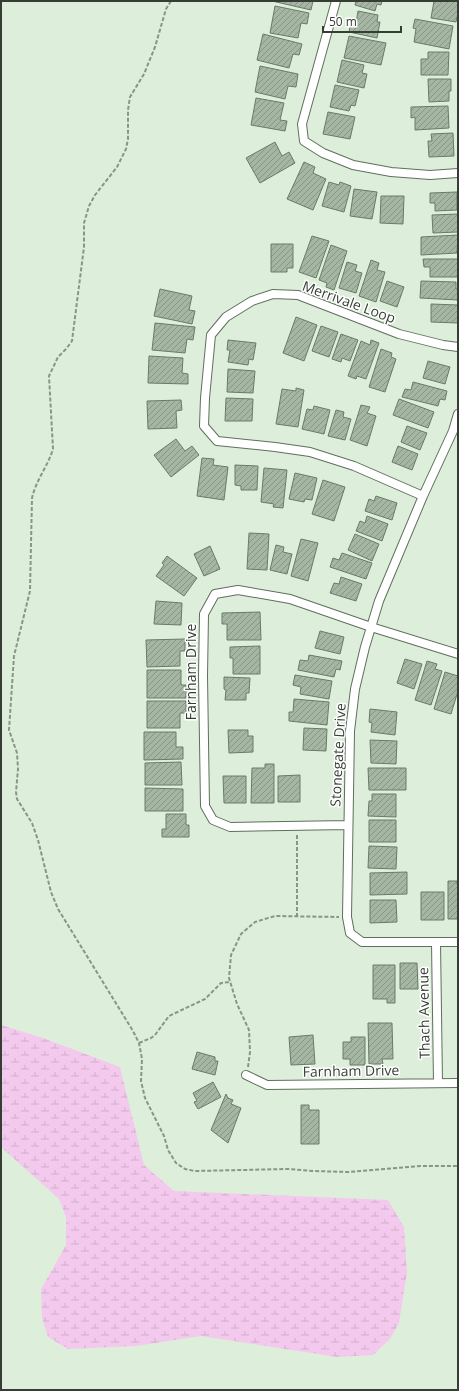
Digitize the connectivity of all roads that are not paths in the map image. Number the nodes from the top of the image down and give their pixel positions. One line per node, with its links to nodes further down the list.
1 (336, 1): 2 (street)
2 (458, 173)
3 (458, 347): 5 (street, Merrivale Loop)
4 (458, 414): 5 (street, Stonegate Drive)
5 (423, 496): 6 (street, Stonegate Drive)
6 (371, 627): 7 (street, Farnham Drive); 8 (street, Stonegate Drive); 8 (street, Farnham Drive)
7 (458, 654)
8 (348, 825): 9 (street, Stonegate Drive)
9 (436, 942): 10 (street, Stonegate Drive); 12 (street, Thach Avenue)
10 (458, 942)
11 (246, 1074): 12 (street, Farnham Drive)
12 (438, 1083): 13 (street, Farnham Drive)
13 (458, 1083)

